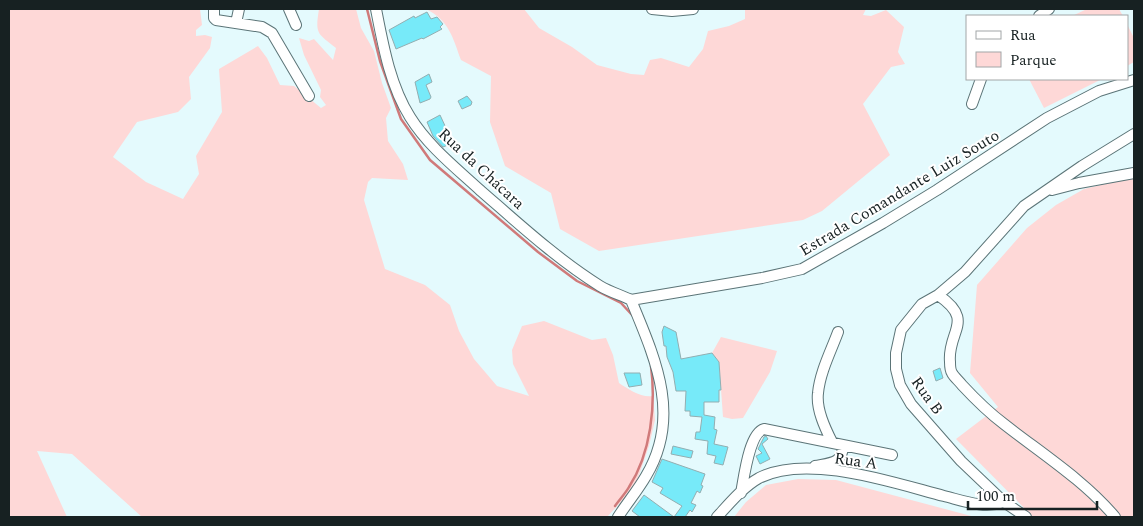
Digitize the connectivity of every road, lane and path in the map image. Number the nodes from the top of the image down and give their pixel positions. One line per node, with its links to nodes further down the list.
1 (214, 9): 7 (street)
2 (239, 9): 7 (street)
3 (289, 9): 8 (street)
4 (376, 9): 17 (street, Rua da Chácara)
5 (652, 9): 6 (street)
6 (693, 9)
7 (236, 22): 11 (street)
8 (296, 25)
9 (982, 80): 12 (street)
10 (1134, 80): 17 (street, Estrada Comandante Luiz Souto)
11 (309, 96)
12 (972, 104)
13 (1134, 134): 15 (street, Rua B)
14 (1134, 173): 15 (street)
15 (1043, 192): 16 (street, Rua B)
16 (938, 295): 24 (street, Rua B); 28 (street)
17 (631, 300): 25 (street)
18 (838, 332): 19 (street)
19 (832, 442): 20 (street); 23 (street)
20 (844, 444): 21 (street); 22 (street)
21 (892, 455)
22 (802, 468): 23 (street, Rua A); 24 (street, Rua A)
23 (741, 493): 26 (street, Rua A)
24 (1004, 502): 27 (street, Rua B)
25 (618, 517)
26 (717, 517)
27 (1026, 517)
28 (1115, 517)

